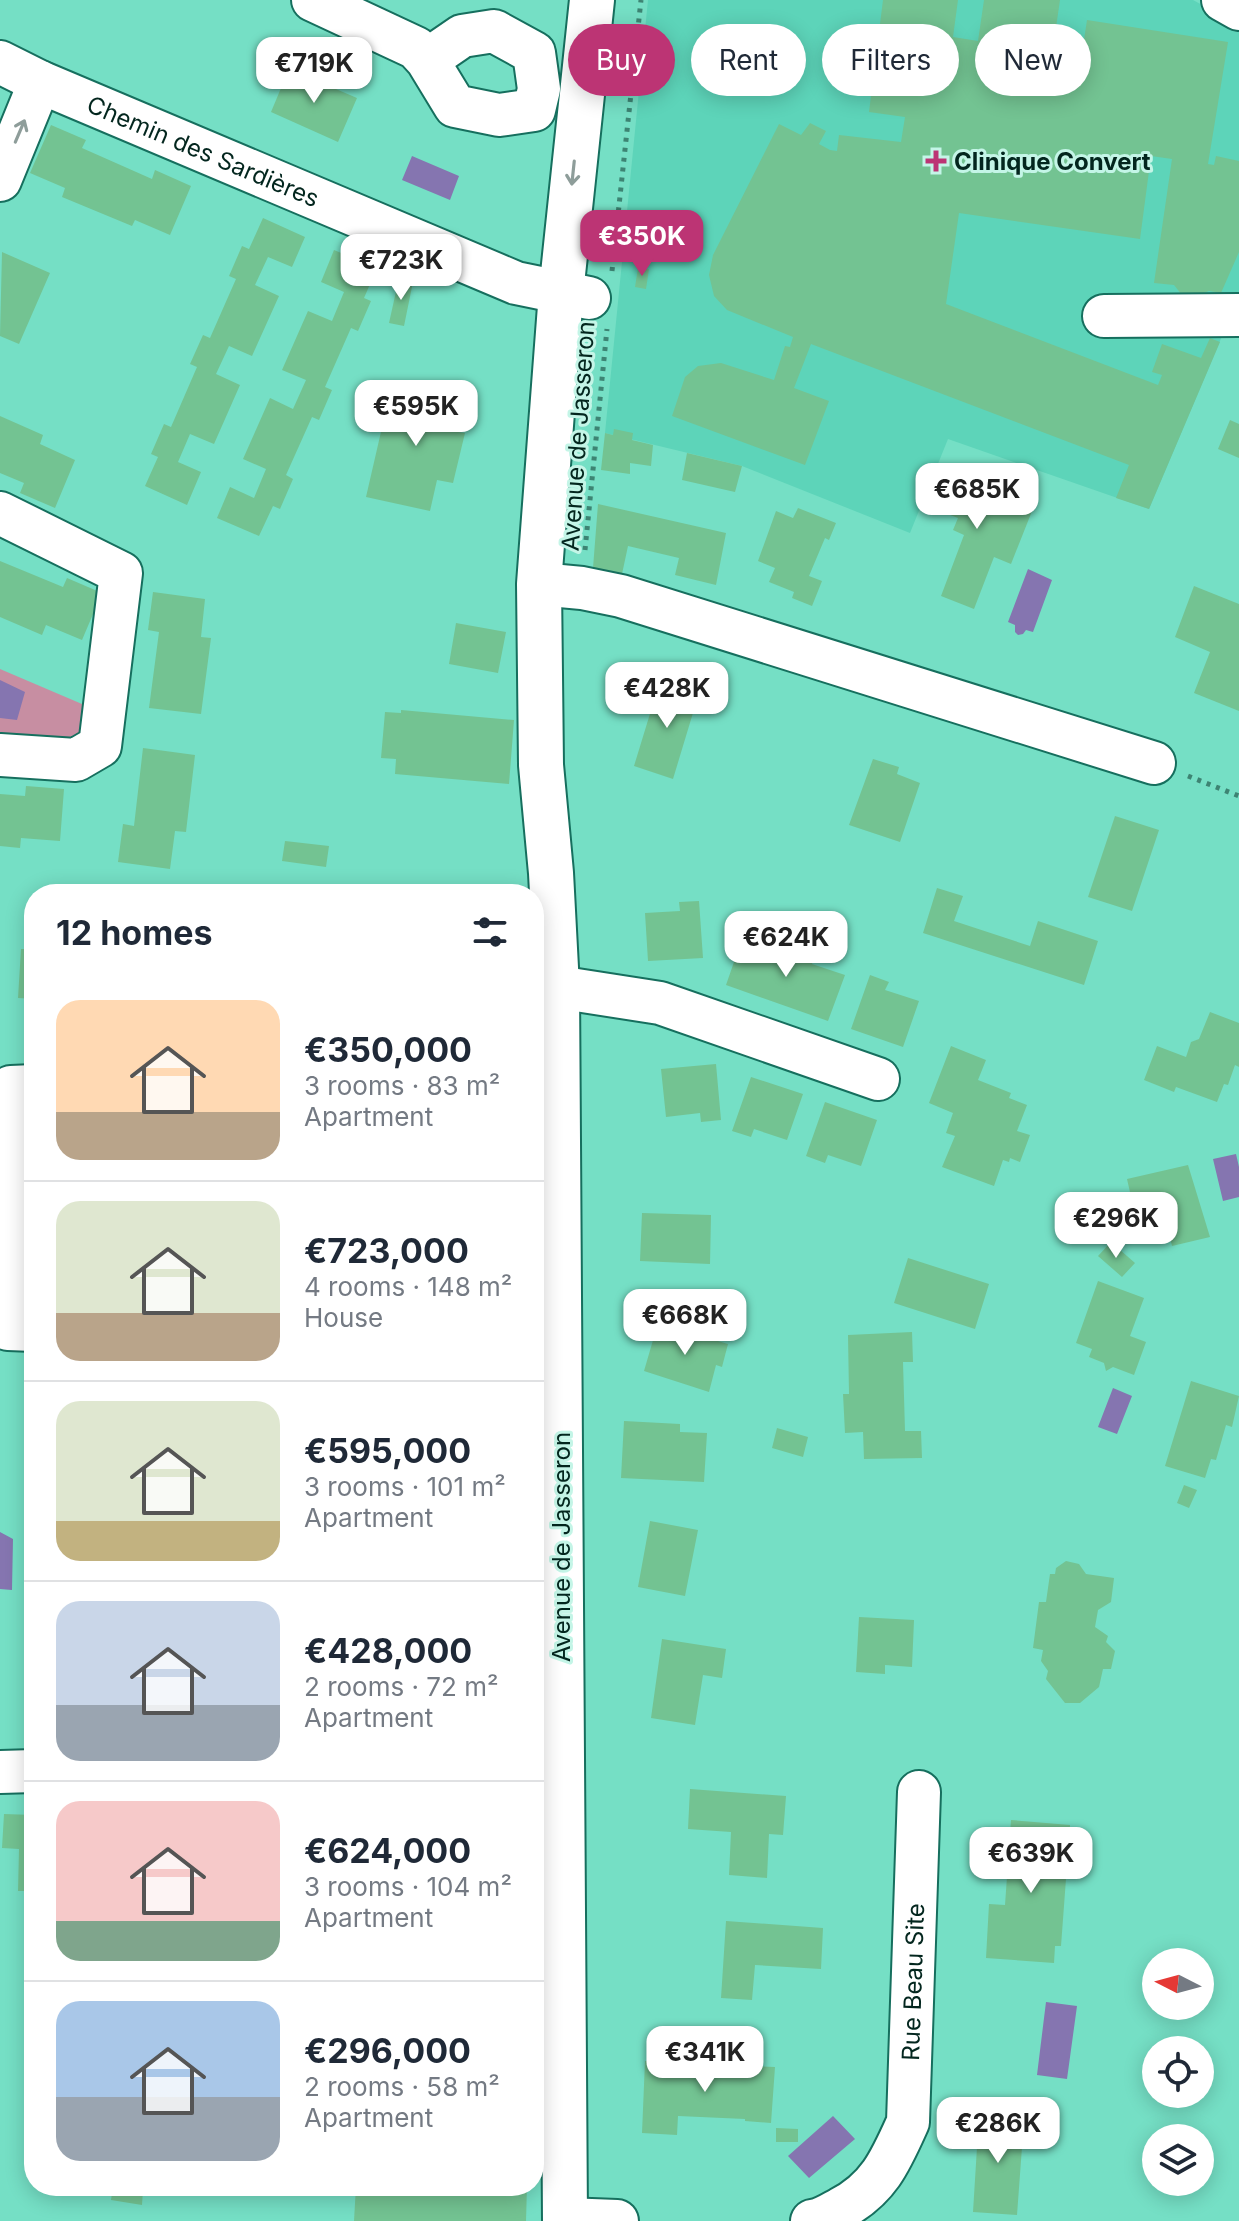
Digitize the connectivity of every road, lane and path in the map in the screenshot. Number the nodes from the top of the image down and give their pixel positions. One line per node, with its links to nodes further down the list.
1 (313, 0): 7 (street)
2 (592, 0): 10 (main road, Avenue de Jasseron, one-way to 10)
3 (620, 0): 10 (main road, Avenue de Jasseron)
4 (641, 0): 10 (path)
5 (1223, 0): 6 (street)
6 (1239, 9)
7 (427, 60)
8 (12, 73): 9 (street, one-way to 8); 10 (street, Chemin des Sardières)
9 (0, 180)
10 (592, 297): 14 (path); 14 (main road, Avenue de Jasseron)
11 (1239, 315): 12 (street)
12 (1104, 316)
13 (0, 513): 15 (street)
14 (563, 586): 16 (street); 18 (main road, Avenue de Jasseron)
15 (0, 755)
16 (1154, 763): 17 (path)
17 (1239, 796)
18 (557, 987): 19 (street); 22 (main road, Avenue de Jasseron)
19 (878, 1079)
20 (24, 1086): 21 (street)
21 (24, 1330)
22 (547, 1365): 26 (main road, Avenue de Jasseron)
23 (24, 1771): 24 (street)
24 (0, 1772)
25 (919, 1792): 28 (street, Rue Beau Site)
26 (565, 2220): 27 (street)
27 (617, 2221)
28 (812, 2221)

